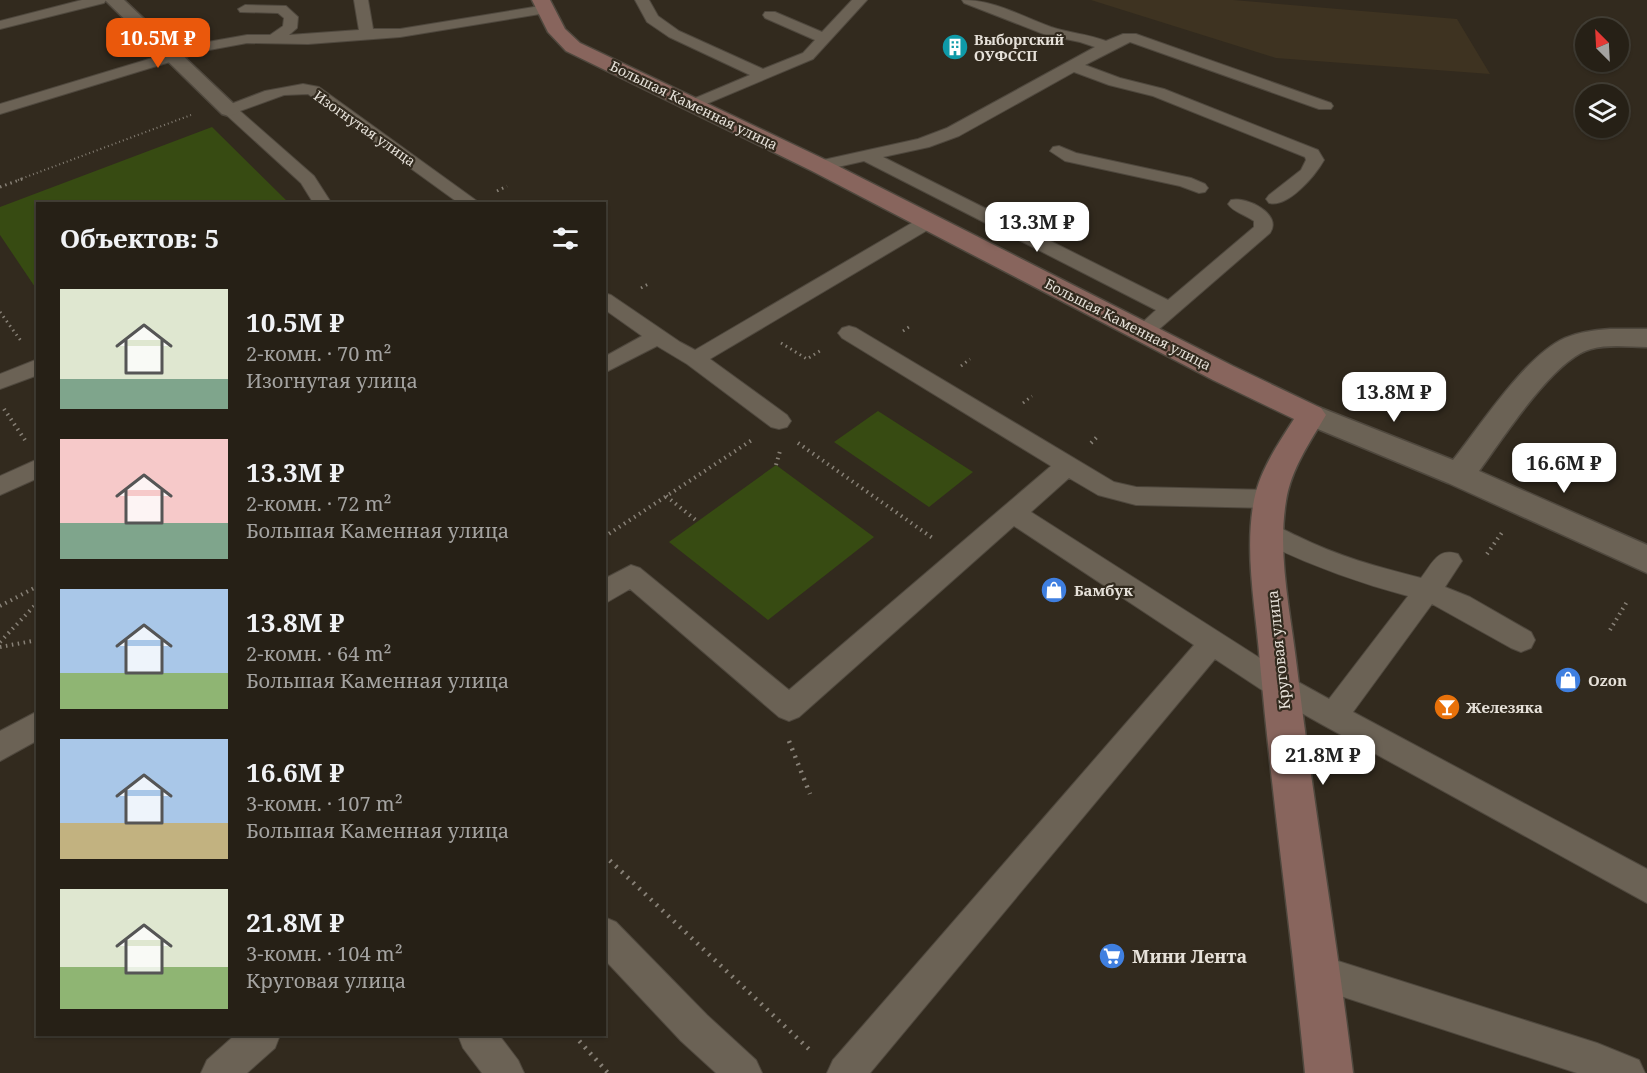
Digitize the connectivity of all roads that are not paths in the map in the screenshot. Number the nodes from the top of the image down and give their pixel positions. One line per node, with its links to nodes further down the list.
1 (99, 0): 12 (lane)
2 (114, 0): 18 (street)
3 (361, 0): 13 (lane)
4 (480, 0): 11 (lane)
5 (642, 0): 20 (lane)
6 (861, 0): 15 (lane)
7 (969, 0): 17 (lane)
8 (240, 4): 14 (lane); 16 (lane)
9 (543, 5): 11 (lane); 21 (street, Большая Каменная улица)
10 (770, 15): 15 (lane)
11 (488, 19): 13 (lane)
12 (0, 25)
13 (367, 34): 16 (lane)
14 (247, 39): 16 (lane); 18 (lane)
15 (824, 39): 20 (lane)
16 (273, 40)
17 (1107, 47): 19 (lane); 22 (lane)
18 (173, 57): 23 (street); 24 (lane)
19 (1074, 66): 26 (lane); 29 (lane)
20 (763, 75): 21 (lane)
21 (692, 105): 27 (street, Большая Каменная улица)
22 (1325, 106)
23 (226, 107): 30 (lane); 31 (lane, Изогнутая улица)
24 (0, 109)
25 (1059, 152): 28 (lane)
26 (867, 156): 27 (lane); 35 (lane)
27 (820, 166): 33 (street, Большая Каменная улица)
28 (1199, 188)
29 (1275, 199)
30 (322, 202)
31 (469, 202)
32 (1237, 204): 35 (lane)
33 (929, 221): 36 (street, Большая Каменная улица); 41 (lane)
34 (606, 300): 38 (lane)
35 (1171, 309): 36 (lane)
36 (1143, 332): 44 (street, Большая Каменная улица)
37 (849, 333): 47 (lane)
38 (657, 337): 41 (lane); 42 (lane)
39 (1647, 338): 48 (street)
40 (32, 357): 43 (lane)
41 (695, 359): 45 (lane)
42 (606, 365)
43 (0, 382)
44 (1311, 415): 48 (street, Большая Каменная улица); 51 (street, Круговая улица)
45 (776, 423)
46 (34, 458): 49 (lane)
47 (1068, 465): 50 (lane); 51 (lane)
48 (1460, 475): 52 (street, Большая Каменная улица)
49 (0, 486)
50 (1013, 513): 55 (lane); 57 (lane)
51 (1268, 516): 54 (lane); 58 (street, Круговая улица)
52 (1647, 560)
53 (1449, 561): 54 (lane)
54 (1426, 590): 56 (lane); 59 (lane)
55 (606, 592)
56 (1521, 640)
57 (1212, 643): 58 (lane); 70 (lane)
58 (1281, 687): 59 (lane); 64 (street, Круговая улица)
59 (1333, 716): 62 (lane)
60 (36, 725): 61 (lane)
61 (0, 747)
62 (1647, 887)
63 (606, 936): 69 (lane)
64 (1319, 972): 71 (street, Круговая улица); 72 (lane)
65 (261, 1036): 67 (lane)
66 (477, 1036): 68 (lane)
67 (220, 1073)
68 (505, 1073)
69 (743, 1073)
70 (846, 1073)
71 (1329, 1073)
72 (1626, 1073)

